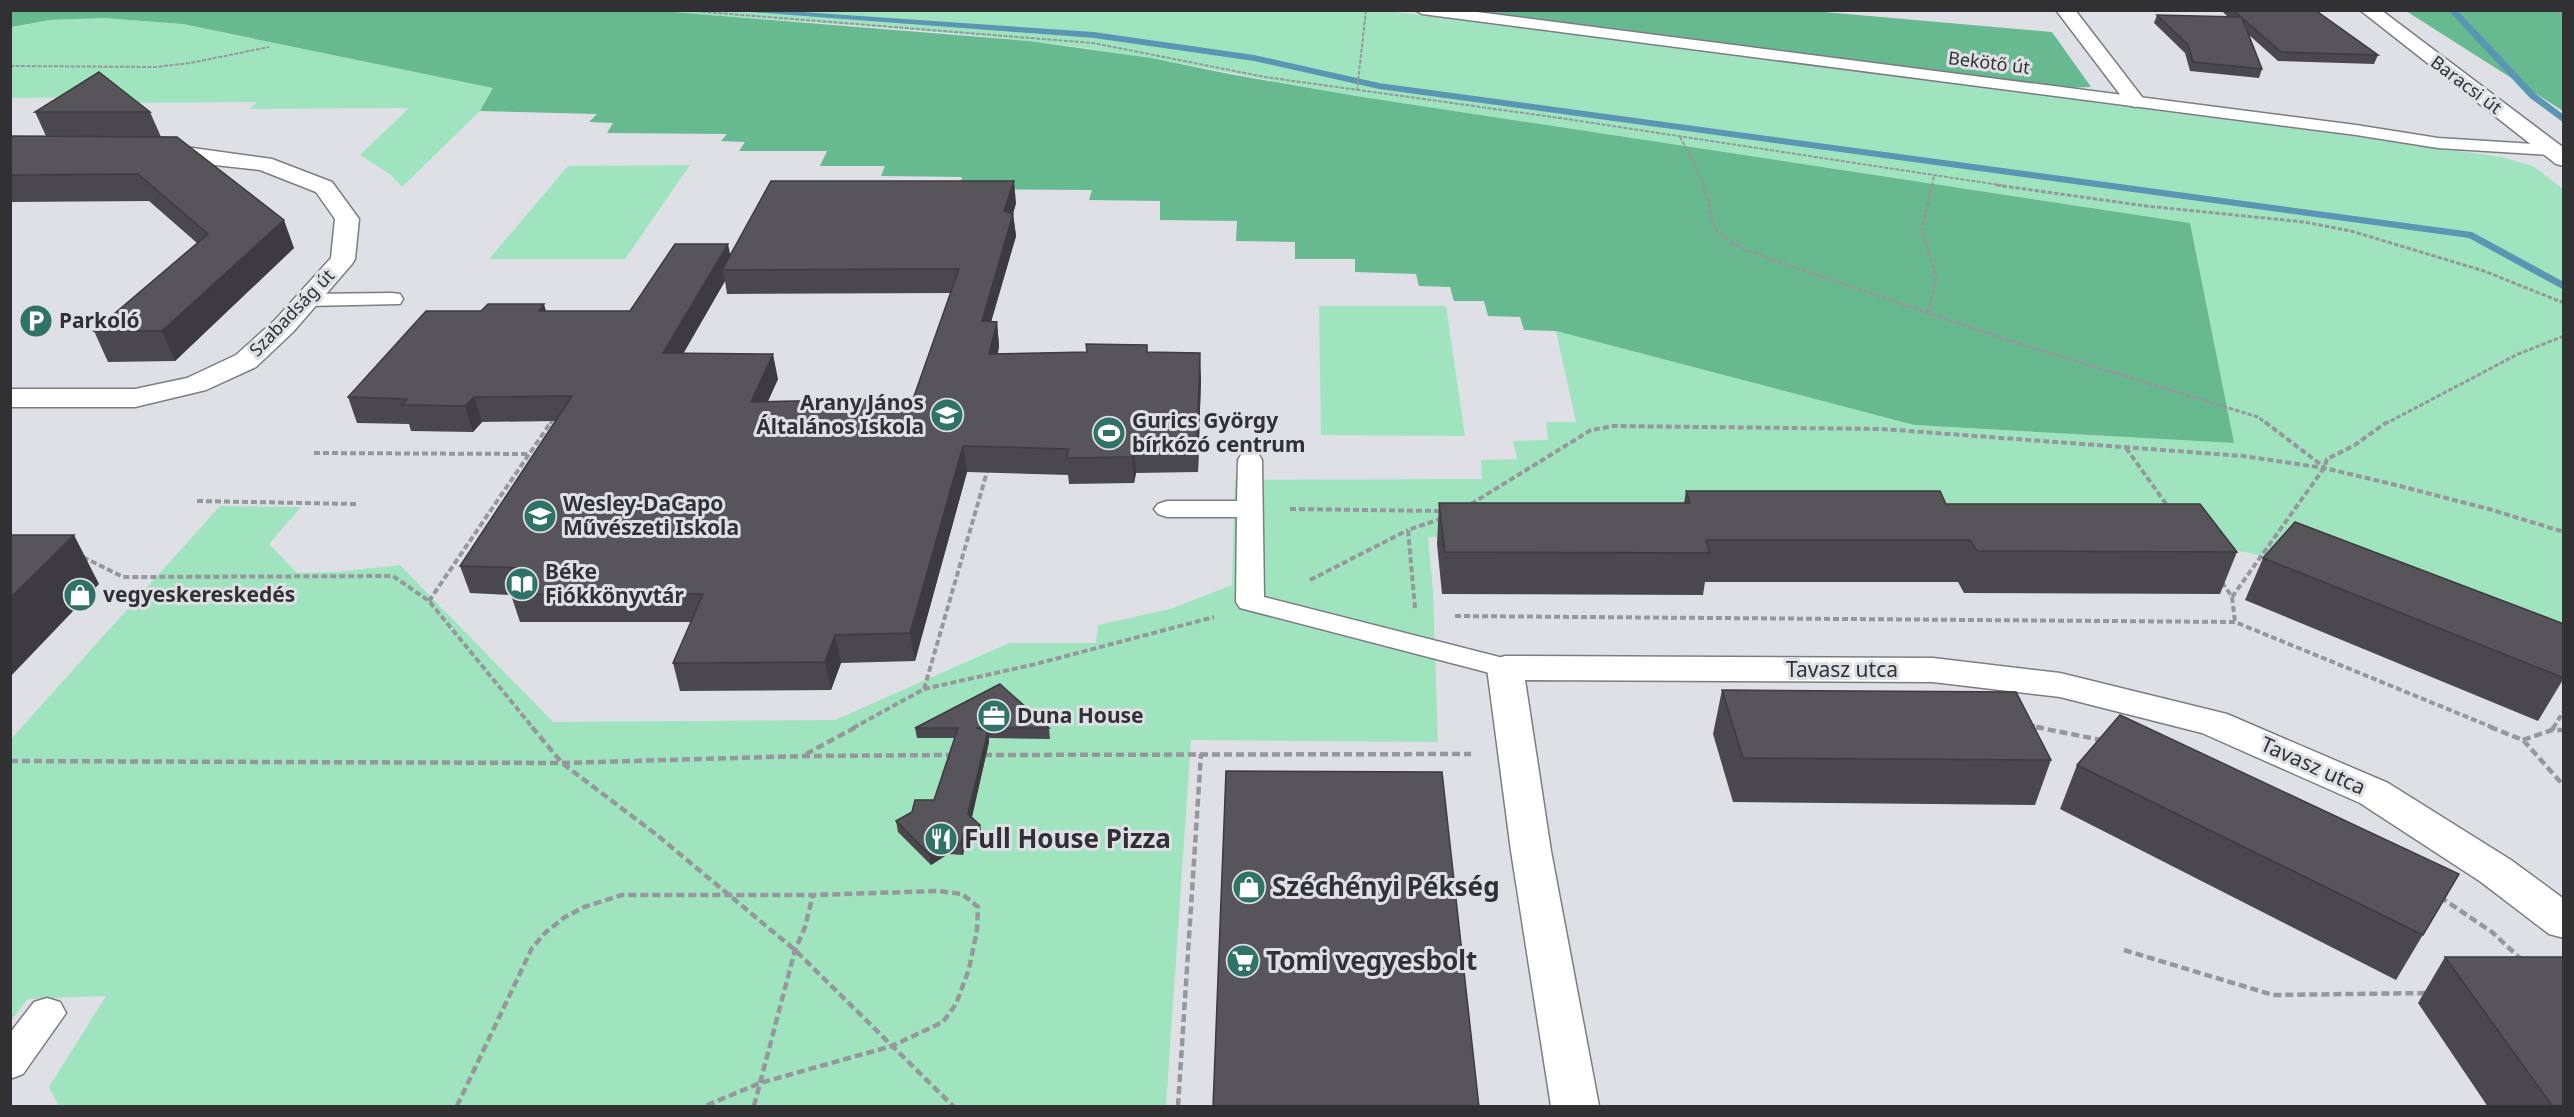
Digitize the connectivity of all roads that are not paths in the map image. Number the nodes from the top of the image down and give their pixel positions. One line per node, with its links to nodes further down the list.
1 (1422, 10): 4 (lane, Bekötő út)
2 (2065, 10): 4 (street)
3 (2369, 10): 6 (street, Baracsi út)
4 (2135, 101): 6 (lane, Bekötő út)
5 (131, 153): 8 (street, Szabadság út)
6 (2558, 154)
7 (392, 299): 8 (lane)
8 (308, 300): 9 (street, Szabadság út)
9 (10, 398)
10 (1250, 460): 12 (lane)
11 (1167, 509): 12 (lane)
12 (1250, 509): 13 (lane)
13 (1505, 668): 14 (street, Tavasz utca); 17 (street)
14 (2564, 922)
15 (47, 1013): 16 (lane)
16 (10, 1063)
17 (1575, 1107)

